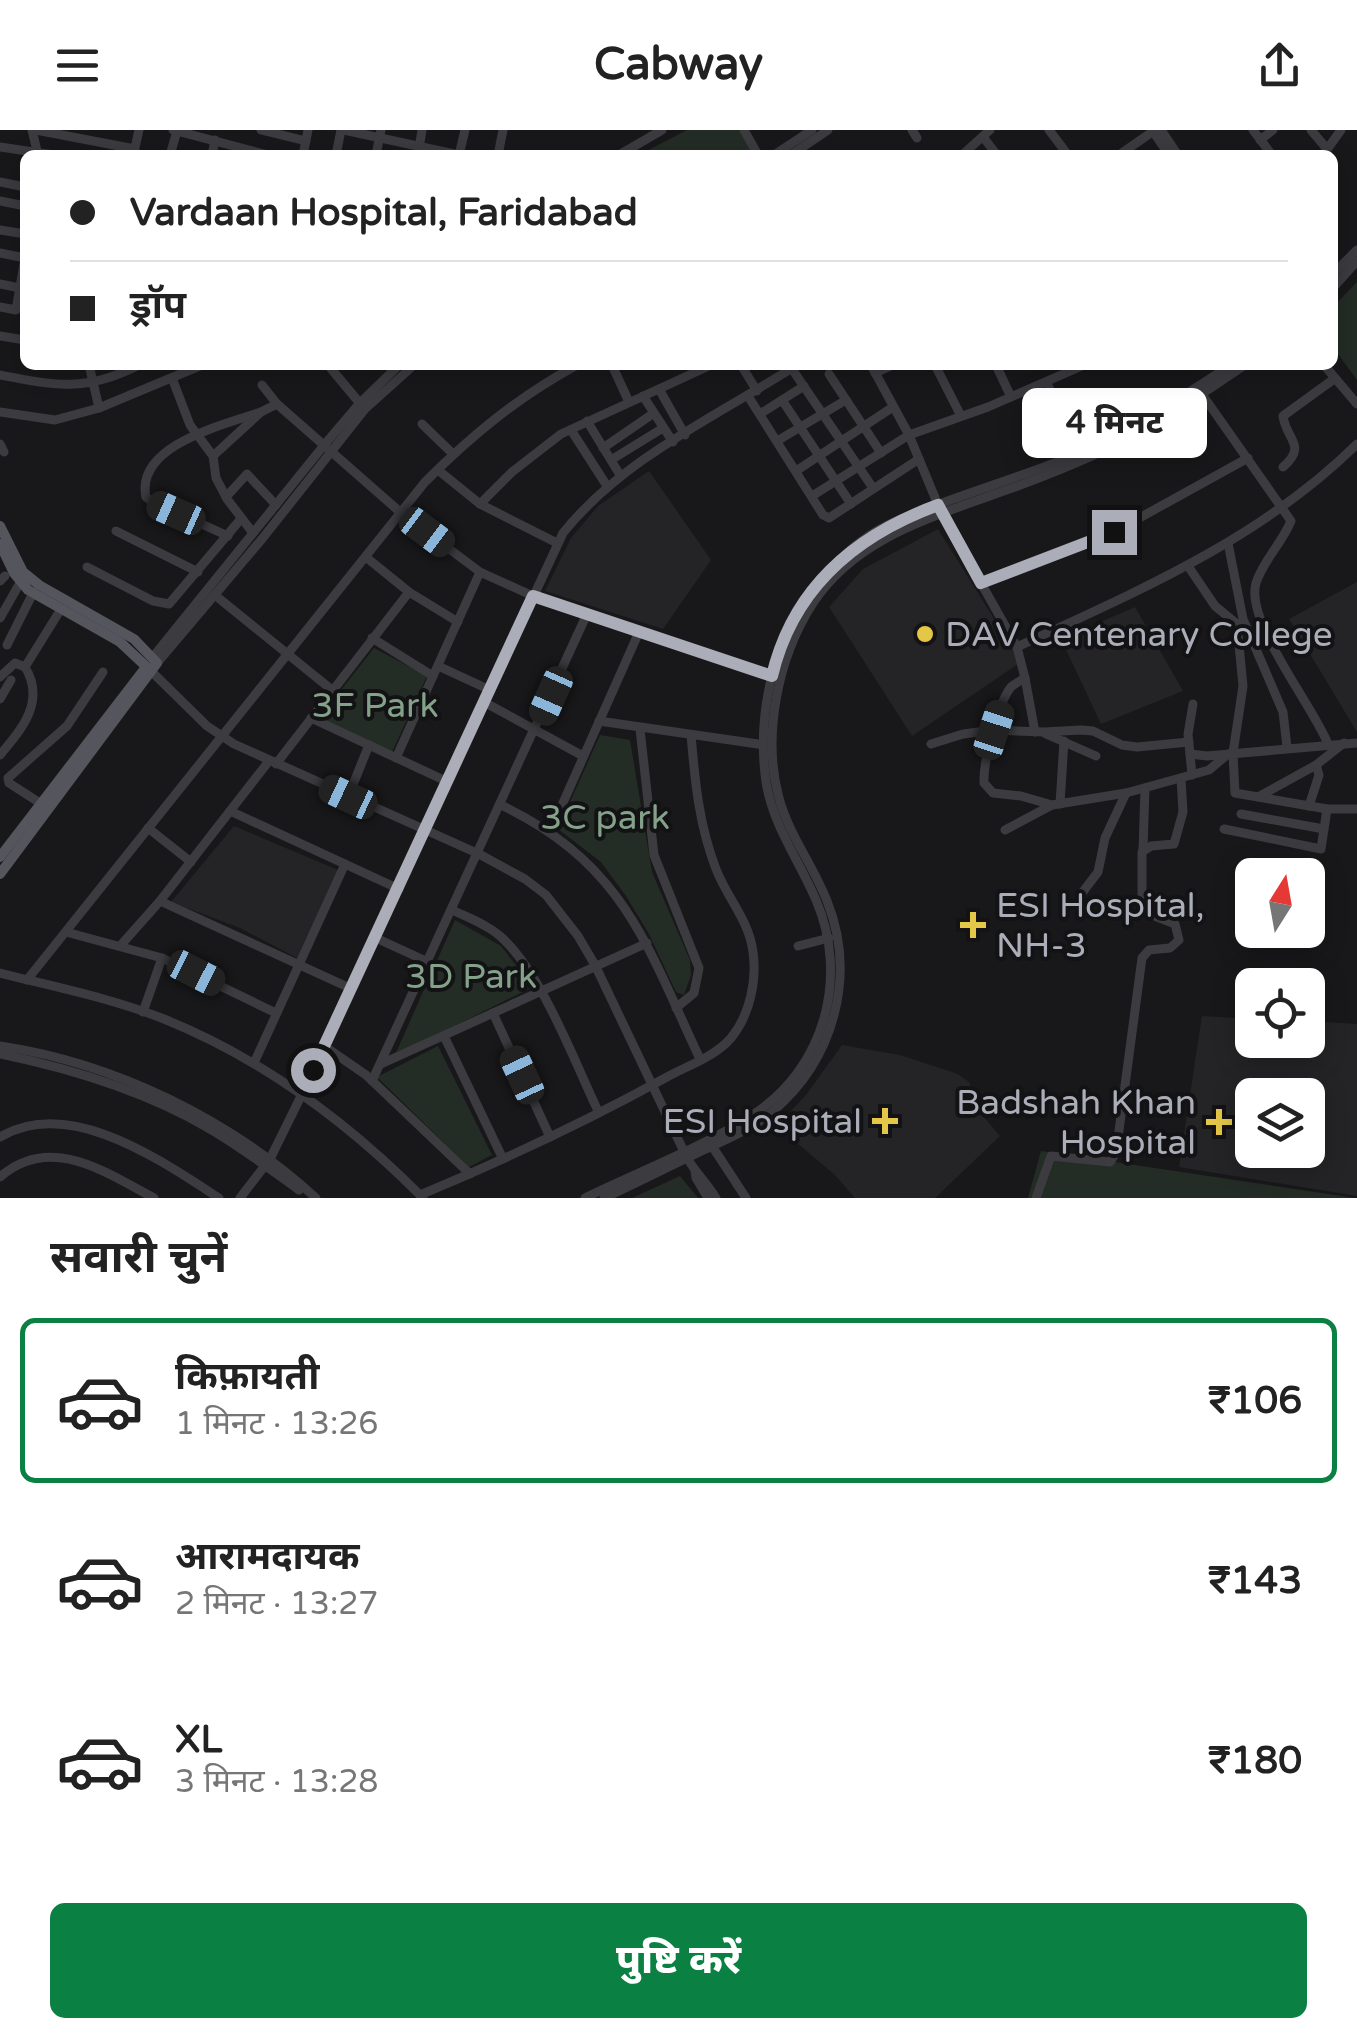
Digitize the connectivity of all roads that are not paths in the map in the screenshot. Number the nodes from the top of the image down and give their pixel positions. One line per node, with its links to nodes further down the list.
1 (34, 130): 19 (street)
2 (175, 130): 14 (street)
3 (224, 130): 18 (street)
4 (261, 130): 16 (street)
5 (342, 130): 15 (street)
6 (662, 130): 23 (street)
7 (812, 130): 24 (street)
8 (828, 130): 25 (street)
9 (1049, 130): 26 (street)
10 (1155, 130): 27 (street); 28 (street)
11 (1253, 130): 17 (street)
12 (1273, 130): 17 (street)
13 (1342, 130): 30 (street)
14 (196, 132): 18 (street)
15 (380, 134): 22 (street)
16 (307, 136)
17 (1260, 140): 29 (street)
18 (218, 141): 20 (street); 21 (street)
19 (125, 150)
20 (214, 150)
21 (250, 150)
22 (416, 150)
23 (627, 150)
24 (782, 150)
25 (798, 150)
26 (1064, 150)
27 (1125, 150)
28 (1173, 150)
29 (1268, 150)
30 (1327, 150)
31 (1357, 250): 33 (street)
32 (1357, 261): 34 (street)
33 (1338, 269)
34 (1338, 282)
35 (0, 284): 36 (street)
36 (20, 288): 37 (street)
37 (0, 308)
38 (90, 370): 62 (street)
39 (122, 370): 62 (street)
40 (190, 370): 59 (street)
41 (332, 370): 75 (street)
42 (395, 370): 75 (street)
43 (408, 370): 75 (street)
44 (568, 370): 100 (street)
45 (614, 370): 72 (street)
46 (700, 370): 65 (street)
47 (743, 370): 67 (street)
48 (790, 370): 67 (street)
49 (796, 370): 64 (street)
50 (875, 370): 76 (street)
51 (938, 370): 83 (street)
52 (998, 370): 69 (street)
53 (1074, 370): 61 (street)
54 (1224, 370): 66 (street)
55 (1236, 370): 66 (street)
56 (1327, 370): 60 (street)
57 (829, 374): 71 (street)
58 (0, 375): 62 (street)
59 (172, 378): 77 (street); 90 (street)
60 (1334, 380): 74 (street); 108 (street)
61 (1047, 383): 69 (street); 103 (street)
62 (94, 384): 77 (street)
63 (262, 385): 73 (street)
64 (804, 386): 70 (street); 81 (street)
65 (659, 388): 68 (street); 91 (street)
66 (1199, 390): 103 (street); 104 (street)
67 (753, 393): 82 (street); 91 (street)
68 (643, 396): 72 (street); 80 (street)
69 (1011, 398): 83 (street)
70 (782, 400): 82 (street); 86 (street)
71 (846, 400): 81 (street); 87 (street)
72 (629, 402): 84 (street)
73 (277, 404): 79 (street); 97 (street)
74 (1357, 404)
75 (363, 406): 97 (street)
76 (894, 406): 87 (street); 92 (street)
77 (100, 408): 78 (street)
78 (0, 412)
79 (260, 412): 90 (street); 102 (street)
80 (654, 413): 88 (street); 98 (street)
81 (822, 413): 86 (street); 93 (street)
82 (760, 414): 95 (street)
83 (960, 414): 92 (street)
84 (587, 421): 89 (street); 98 (street)
85 (422, 424): 100 (street)
86 (800, 426): 95 (street); 101 (street)
87 (864, 426): 93 (street); 99 (street)
88 (663, 428): 94 (street); 105 (street)
89 (571, 430): 113 (street); 117 (street)
90 (198, 433): 102 (street); 127 (street)
91 (684, 435): 94 (street)
92 (909, 435): 99 (street); 106 (street)
93 (841, 440): 101 (street); 107 (street)
94 (673, 442): 111 (street)
95 (777, 442): 110 (street)
96 (1357, 444): 120 (street)
97 (329, 448): 119 (street); 122 (street); 140 (street)
98 (603, 448): 105 (street)
99 (881, 453): 107 (street)
100 (453, 454): 109 (street)
101 (819, 455): 110 (street); 112 (street)
102 (213, 456): 116 (street)
103 (1079, 457): 121 (street)
104 (1248, 458): 120 (street); 137 (street)
105 (611, 460): 111 (street)
106 (920, 460): 114 (street); 121 (street)
107 (859, 466): 112 (street); 114 (street)
108 (1283, 467)
109 (438, 470): 117 (street); 122 (street)
110 (796, 471): 115 (street)
111 (620, 475): 113 (street)
112 (837, 481): 115 (street); 118 (street)
113 (607, 486): 129 (street)
114 (874, 488): 118 (street)
115 (812, 496): 118 (street)
116 (226, 497): 119 (street); 123 (street)
117 (480, 504): 129 (street)
118 (851, 504)
119 (276, 505): 126 (street)
120 (1284, 508): 128 (street); 177 (street)
121 (940, 509): 137 (street); 156 (street)
122 (400, 512): 131 (street); 135 (street)
123 (240, 520): 126 (street); 127 (street)
124 (0, 526): 136 (main road)
125 (116, 531): 134 (street)
126 (253, 533): 151 (street)
127 (228, 536): 134 (street)
128 (1228, 542): 132 (street); 180 (street)
129 (557, 543): 141 (street)
130 (0, 544): 136 (main road)
131 (367, 558): 138 (street); 150 (street)
132 (1188, 566): 149 (street); 183 (street)
133 (87, 567): 134 (street)
134 (198, 572)
135 (480, 572): 141 (street); 145 (street)
136 (10, 576): 139 (main road); 144 (street); 151 (main road)
137 (981, 583): 149 (street)
138 (409, 592): 145 (street); 147 (street)
139 (33, 593): 142 (main road); 148 (street)
140 (216, 596): 150 (street); 151 (street)
141 (533, 596): 143 (street); 160 (street)
142 (60, 608): 151 (main road); 152 (street)
143 (587, 614): 146 (street); 166 (street)
144 (0, 618)
145 (458, 622): 153 (street)
146 (639, 632): 156 (street); 165 (street)
147 (372, 638): 153 (street); 159 (street)
148 (8, 645)
149 (1017, 647): 157 (street)
150 (289, 654): 159 (street); 170 (street)
151 (152, 664): 170 (street); 196 (main road); 215 (main road)
152 (25, 666): 155 (street); 181 (street)
153 (436, 671): 160 (street); 186 (street)
154 (102, 672): 196 (street)
155 (0, 677)
156 (777, 677): 179 (street); 251 (street)
157 (1025, 678): 168 (street); 169 (street)
158 (12, 680): 161 (street)
159 (332, 690): 164 (street)
160 (490, 690): 162 (street)
161 (0, 698)
162 (484, 702): 166 (street); 191 (street)
163 (1193, 704): 173 (street)
164 (311, 718): 178 (street); 187 (street)
165 (599, 721): 167 (street); 184 (street)
166 (536, 730): 184 (street); 198 (street)
167 (640, 730): 171 (street); 234 (street)
168 (994, 730): 169 (street); 176 (street); 197 (street)
169 (1040, 732): 172 (street); 173 (street)
170 (220, 736): 187 (street); 204 (street)
171 (690, 736): 179 (street); 242 (street)
172 (1064, 741): 185 (street); 197 (street)
173 (1189, 742): 182 (street)
174 (1344, 743): 175 (street); 177 (street); 188 (street)
175 (1357, 743)
176 (931, 744)
177 (1328, 744): 180 (street)
178 (369, 745): 186 (street); 194 (street)
179 (764, 746): 222 (street)
180 (1288, 747): 183 (street)
181 (1, 752)
182 (1190, 754): 183 (street); 189 (street)
183 (1230, 754): 189 (street); 195 (street)
184 (583, 756): 209 (street)
185 (1096, 756)
186 (396, 758): 191 (street)
187 (272, 762): 194 (street); 202 (street)
188 (1316, 765): 195 (street); 199 (street)
189 (1192, 774): 190 (street)
190 (1181, 778): 192 (street); 210 (street)
191 (448, 782): 208 (street)
192 (1145, 788): 193 (street); 210 (street)
193 (1126, 793): 197 (street); 217 (street)
194 (348, 797): 208 (street)
195 (1257, 798): 199 (street)
196 (40, 804): 212 (main road)
197 (1056, 804): 207 (street)
198 (500, 805): 209 (street); 211 (street)
199 (1309, 806): 200 (street)
200 (1327, 809): 201 (street); 206 (street)
201 (1357, 810)
202 (230, 811): 213 (street); 214 (street)
203 (1241, 814): 206 (street)
204 (148, 828): 213 (street); 220 (street)
205 (1224, 829): 206 (street)
206 (1324, 829)
207 (1004, 830)
208 (426, 832): 211 (street); 216 (street)
209 (550, 832): 223 (street)
210 (1143, 850): 268 (street)
211 (479, 854): 219 (street); 229 (street)
212 (0, 856)
213 (192, 862): 218 (street)
214 (345, 864): 216 (street); 228 (street)
215 (0, 874)
216 (399, 889): 221 (street)
217 (1082, 893)
218 (160, 901): 224 (street); 228 (street)
219 (452, 910): 227 (street); 233 (street)
220 (66, 932): 224 (street); 231 (street)
221 (376, 938): 227 (street); 232 (street)
222 (829, 938): 225 (street); 252 (street)
223 (646, 942): 229 (street); 234 (street)
224 (121, 944): 226 (street)
225 (798, 946)
226 (162, 958): 235 (street); 237 (street)
227 (428, 962): 244 (street)
228 (298, 965): 232 (street); 237 (street)
229 (595, 965): 233 (street); 246 (street)
230 (0, 974): 231 (street)
231 (27, 980): 235 (street)
232 (352, 989): 240 (street)
233 (540, 992): 236 (street); 248 (street)
234 (676, 1008): 242 (street)
235 (143, 1012): 243 (street)
236 (493, 1013): 238 (street); 250 (street)
237 (276, 1014): 243 (street)
238 (444, 1036): 244 (street); 253 (street)
239 (0, 1046): 254 (street)
240 (324, 1046): 245 (street); 247 (street)
241 (0, 1054): 254 (street)
242 (700, 1059): 246 (street)
243 (254, 1063): 247 (street)
244 (380, 1064): 245 (street)
245 (372, 1081): 256 (street)
246 (654, 1085): 248 (street); 252 (street)
247 (302, 1094): 254 (street); 258 (street)
248 (598, 1113): 250 (street)
249 (0, 1136): 260 (street)
250 (550, 1136): 253 (street)
251 (712, 1146): 252 (street); 267 (street)
252 (685, 1154): 255 (street); 263 (street); 264 (street)
253 (504, 1159): 256 (street)
254 (268, 1163): 261 (street); 262 (street)
255 (696, 1172): 265 (street); 266 (street)
256 (470, 1174): 258 (street)
257 (0, 1177): 259 (street)
258 (421, 1196)
259 (154, 1198)
260 (218, 1198)
261 (240, 1198)
262 (313, 1198)
263 (584, 1198)
264 (604, 1198)
265 (708, 1198)
266 (716, 1198)
267 (746, 1198)
268 (1036, 1198)

